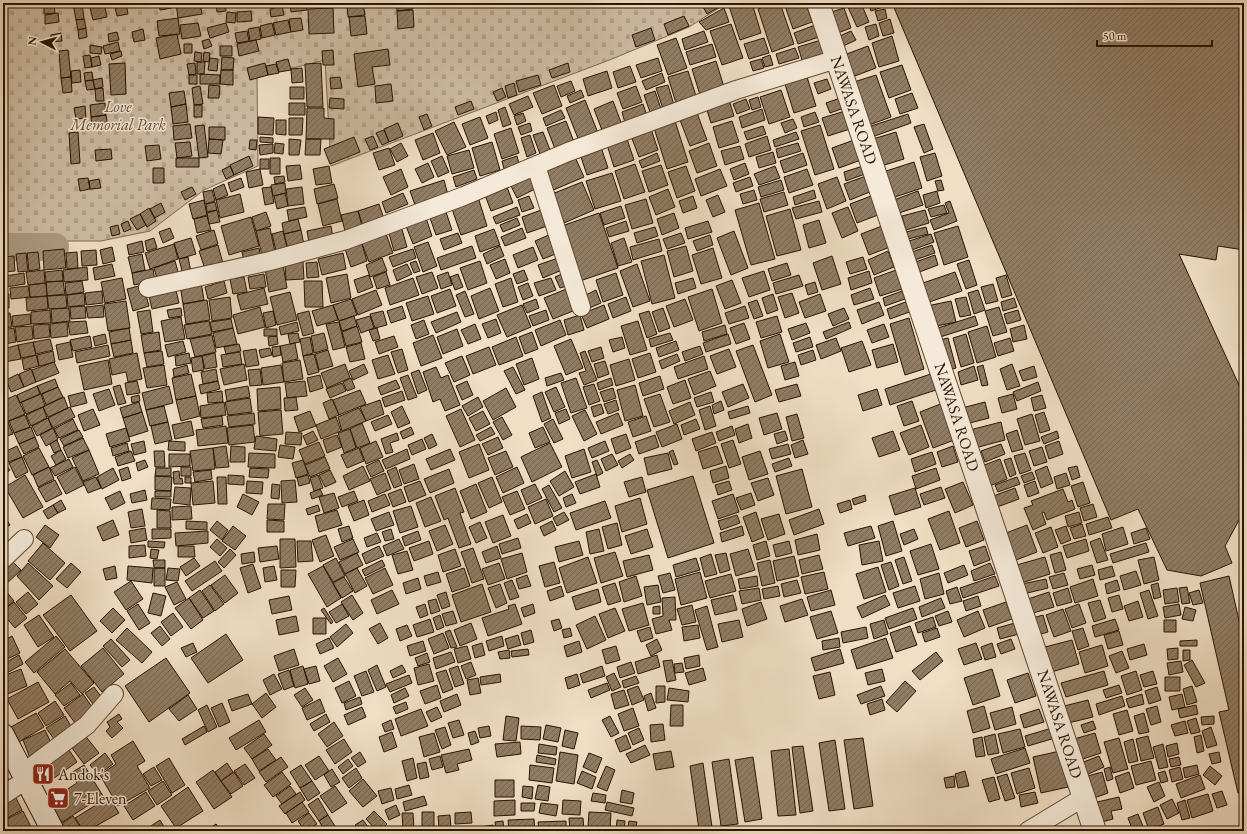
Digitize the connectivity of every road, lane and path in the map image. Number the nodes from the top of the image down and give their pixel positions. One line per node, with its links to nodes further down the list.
1 (818, 3): 2 (street, NAWASA ROAD)
2 (837, 59): 3 (street); 12 (street, NAWASA ROAD)
3 (536, 166): 4 (street); 5 (street)
4 (148, 288)
5 (581, 307)
6 (24, 539): 7 (street)
7 (3, 559)
8 (114, 694): 10 (street)
9 (3, 735): 10 (street)
10 (24, 777): 11 (street); 13 (street)
11 (3, 795)
12 (1084, 797): 14 (street); 15 (street, NAWASA ROAD)
13 (53, 831)
14 (1028, 831)
15 (1096, 831)

